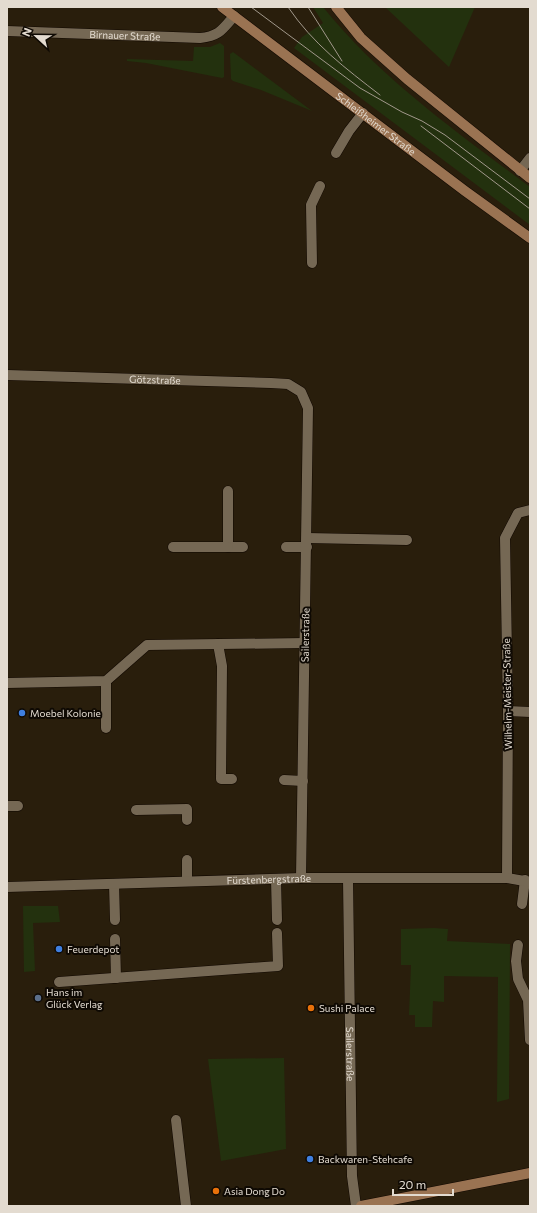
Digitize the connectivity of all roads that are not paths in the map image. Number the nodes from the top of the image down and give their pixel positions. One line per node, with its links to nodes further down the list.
1 (222, 7): 3 (main road, Schleißheimer Straße)
2 (336, 7): 8 (main road)
3 (234, 16): 4 (street, Birnauer Straße); 5 (main road, Schleißheimer Straße)
4 (7, 31)
5 (363, 113): 6 (street); 11 (main road, Schleißheimer Straße)
6 (336, 153)
7 (530, 158): 8 (street)
8 (520, 171): 9 (main road)
9 (530, 178)
10 (320, 186): 12 (street)
11 (530, 238)
12 (312, 263)
13 (7, 375): 14 (street, Götzstraße)
14 (302, 392): 18 (street, Sailerstraße)
15 (228, 491): 20 (street)
16 (530, 510): 27 (street, Wilhelm-Meister-Straße)
17 (407, 540): 18 (street)
18 (307, 542): 22 (street); 23 (street, Sailerstraße)
19 (173, 547): 20 (street)
20 (228, 547): 21 (street)
21 (244, 547)
22 (286, 547)
23 (305, 643): 24 (street); 32 (street, Sailerstraße)
24 (218, 644): 25 (street); 30 (street)
25 (106, 681): 26 (street); 29 (street)
26 (7, 683)
27 (508, 711): 28 (street); 40 (street, Wilhelm-Meister-Straße)
28 (530, 712)
29 (106, 728)
30 (232, 779)
31 (284, 780): 32 (street)
32 (303, 781): 38 (street, Sailerstraße)
33 (7, 806): 34 (street)
34 (18, 806)
35 (136, 810): 36 (street)
36 (187, 820)
37 (187, 860): 42 (street)
38 (302, 878): 39 (street, Fürstenbergstraße); 41 (street, Fürstenbergstraße)
39 (348, 878): 40 (street, Fürstenbergstraße); 58 (street, Sailerstraße)
40 (507, 878): 43 (street, Fürstenbergstraße)
41 (276, 879): 42 (street, Fürstenbergstraße); 48 (street)
42 (187, 881): 44 (street, Fürstenbergstraße)
43 (527, 881): 46 (street)
44 (114, 884): 45 (street, Fürstenbergstraße); 47 (street)
45 (7, 887)
46 (522, 904)
47 (115, 920)
48 (277, 920)
49 (277, 933): 52 (street)
50 (115, 939): 52 (street)
51 (518, 945): 54 (street)
52 (116, 978): 53 (street)
53 (59, 982)
54 (530, 1040)
55 (176, 1120): 57 (street)
56 (530, 1173): 59 (main road)
57 (186, 1206)
58 (356, 1206)
59 (361, 1206)

